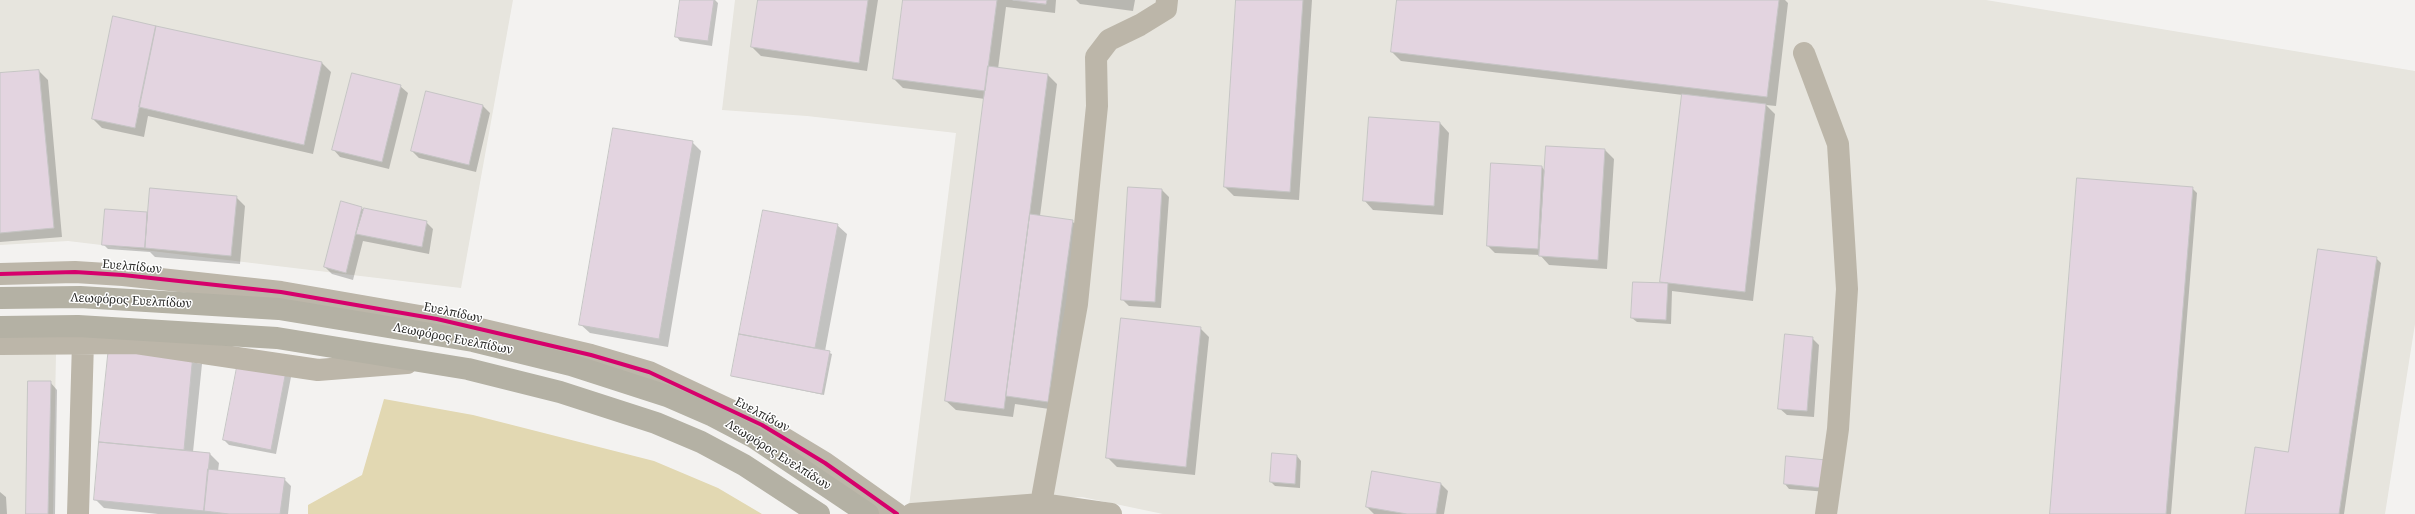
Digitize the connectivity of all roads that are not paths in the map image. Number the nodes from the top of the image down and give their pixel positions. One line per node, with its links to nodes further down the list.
1 (1167, 0): 11 (street)
2 (1804, 53): 17 (street)
3 (0, 274): 6 (street, Ευελπίδων)
4 (0, 298): 6 (main road, Λεωφόρος Ευελπίδων)
5 (0, 327): 9 (main road)
6 (435, 327): 10 (main road, Λεωφόρος Ευελπίδων)
7 (83, 342): 8 (street); 9 (street); 12 (street)
8 (0, 344)
9 (426, 362): 13 (main road)
10 (864, 504): 14 (street)
11 (1041, 504): 15 (street); 16 (street)
12 (78, 514)
13 (819, 514)
14 (897, 514)
15 (912, 514)
16 (1111, 514)
17 (1826, 514)

